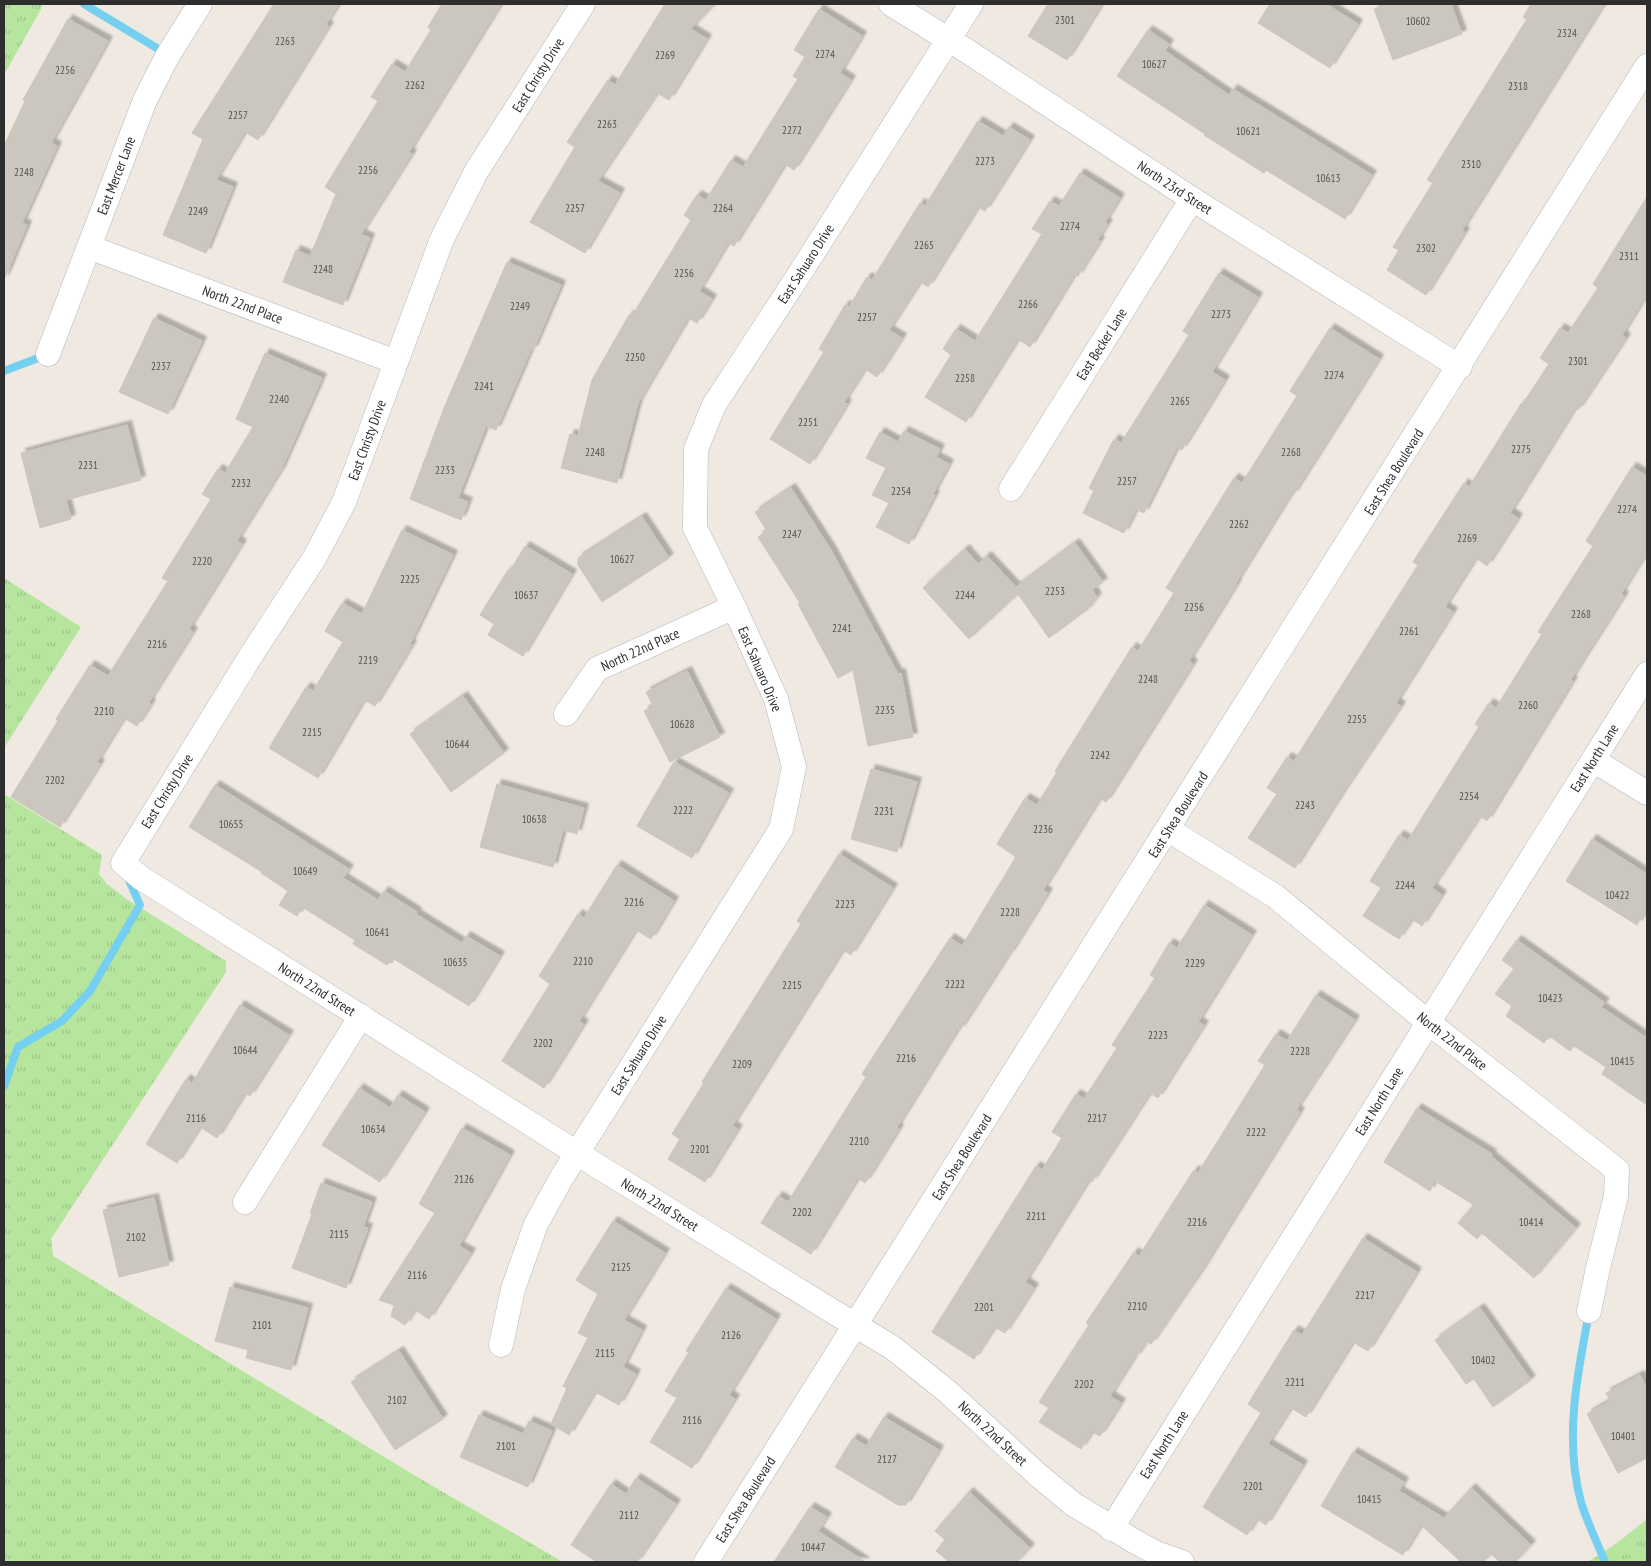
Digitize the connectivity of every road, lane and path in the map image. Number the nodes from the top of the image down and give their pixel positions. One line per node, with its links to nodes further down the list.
1 (200, 4): 8 (street, East Mercer Lane)
2 (583, 4): 10 (street, East Christy Drive)
3 (892, 4): 5 (street, North 23rd Street)
4 (971, 4): 5 (street, East Sahuaro Drive)
5 (949, 39): 7 (street, North 23rd Street); 13 (street, East Sahuaro Drive)
6 (1647, 66): 11 (street, East Shea Boulevard)
7 (1192, 199): 11 (street, North 23rd Street); 12 (street, East Becker Lane)
8 (89, 247): 9 (street, East Mercer Lane); 10 (street, North 22nd Place)
9 (48, 354)
10 (396, 362): 19 (street, East Christy Drive)
11 (1460, 367): 18 (street, East Shea Boulevard)
12 (1011, 488)
13 (734, 608): 15 (street, North 22nd Place); 22 (street, East Sahuaro Drive)
14 (1647, 674): 16 (street, East North Lane)
15 (566, 714)
16 (1593, 760): 17 (street); 21 (street, East North Lane)
17 (1647, 793)
18 (1169, 830): 21 (street, North 22nd Place); 25 (street, East Shea Boulevard)
19 (123, 863): 20 (street, North 22nd Street)
20 (361, 1016): 22 (street, North 22nd Street); 23 (street)
21 (1429, 1023): 24 (street, North 22nd Place); 27 (street, East North Lane)
22 (577, 1153): 25 (street, North 22nd Street); 26 (street, East Sahuaro Drive)
23 (246, 1202)
24 (1589, 1311)
25 (856, 1326): 27 (street, North 22nd Street); 28 (street, East Shea Boulevard)
26 (500, 1345)
27 (1111, 1529): 29 (street, North 22nd Street)
28 (706, 1562)
29 (1182, 1562)

